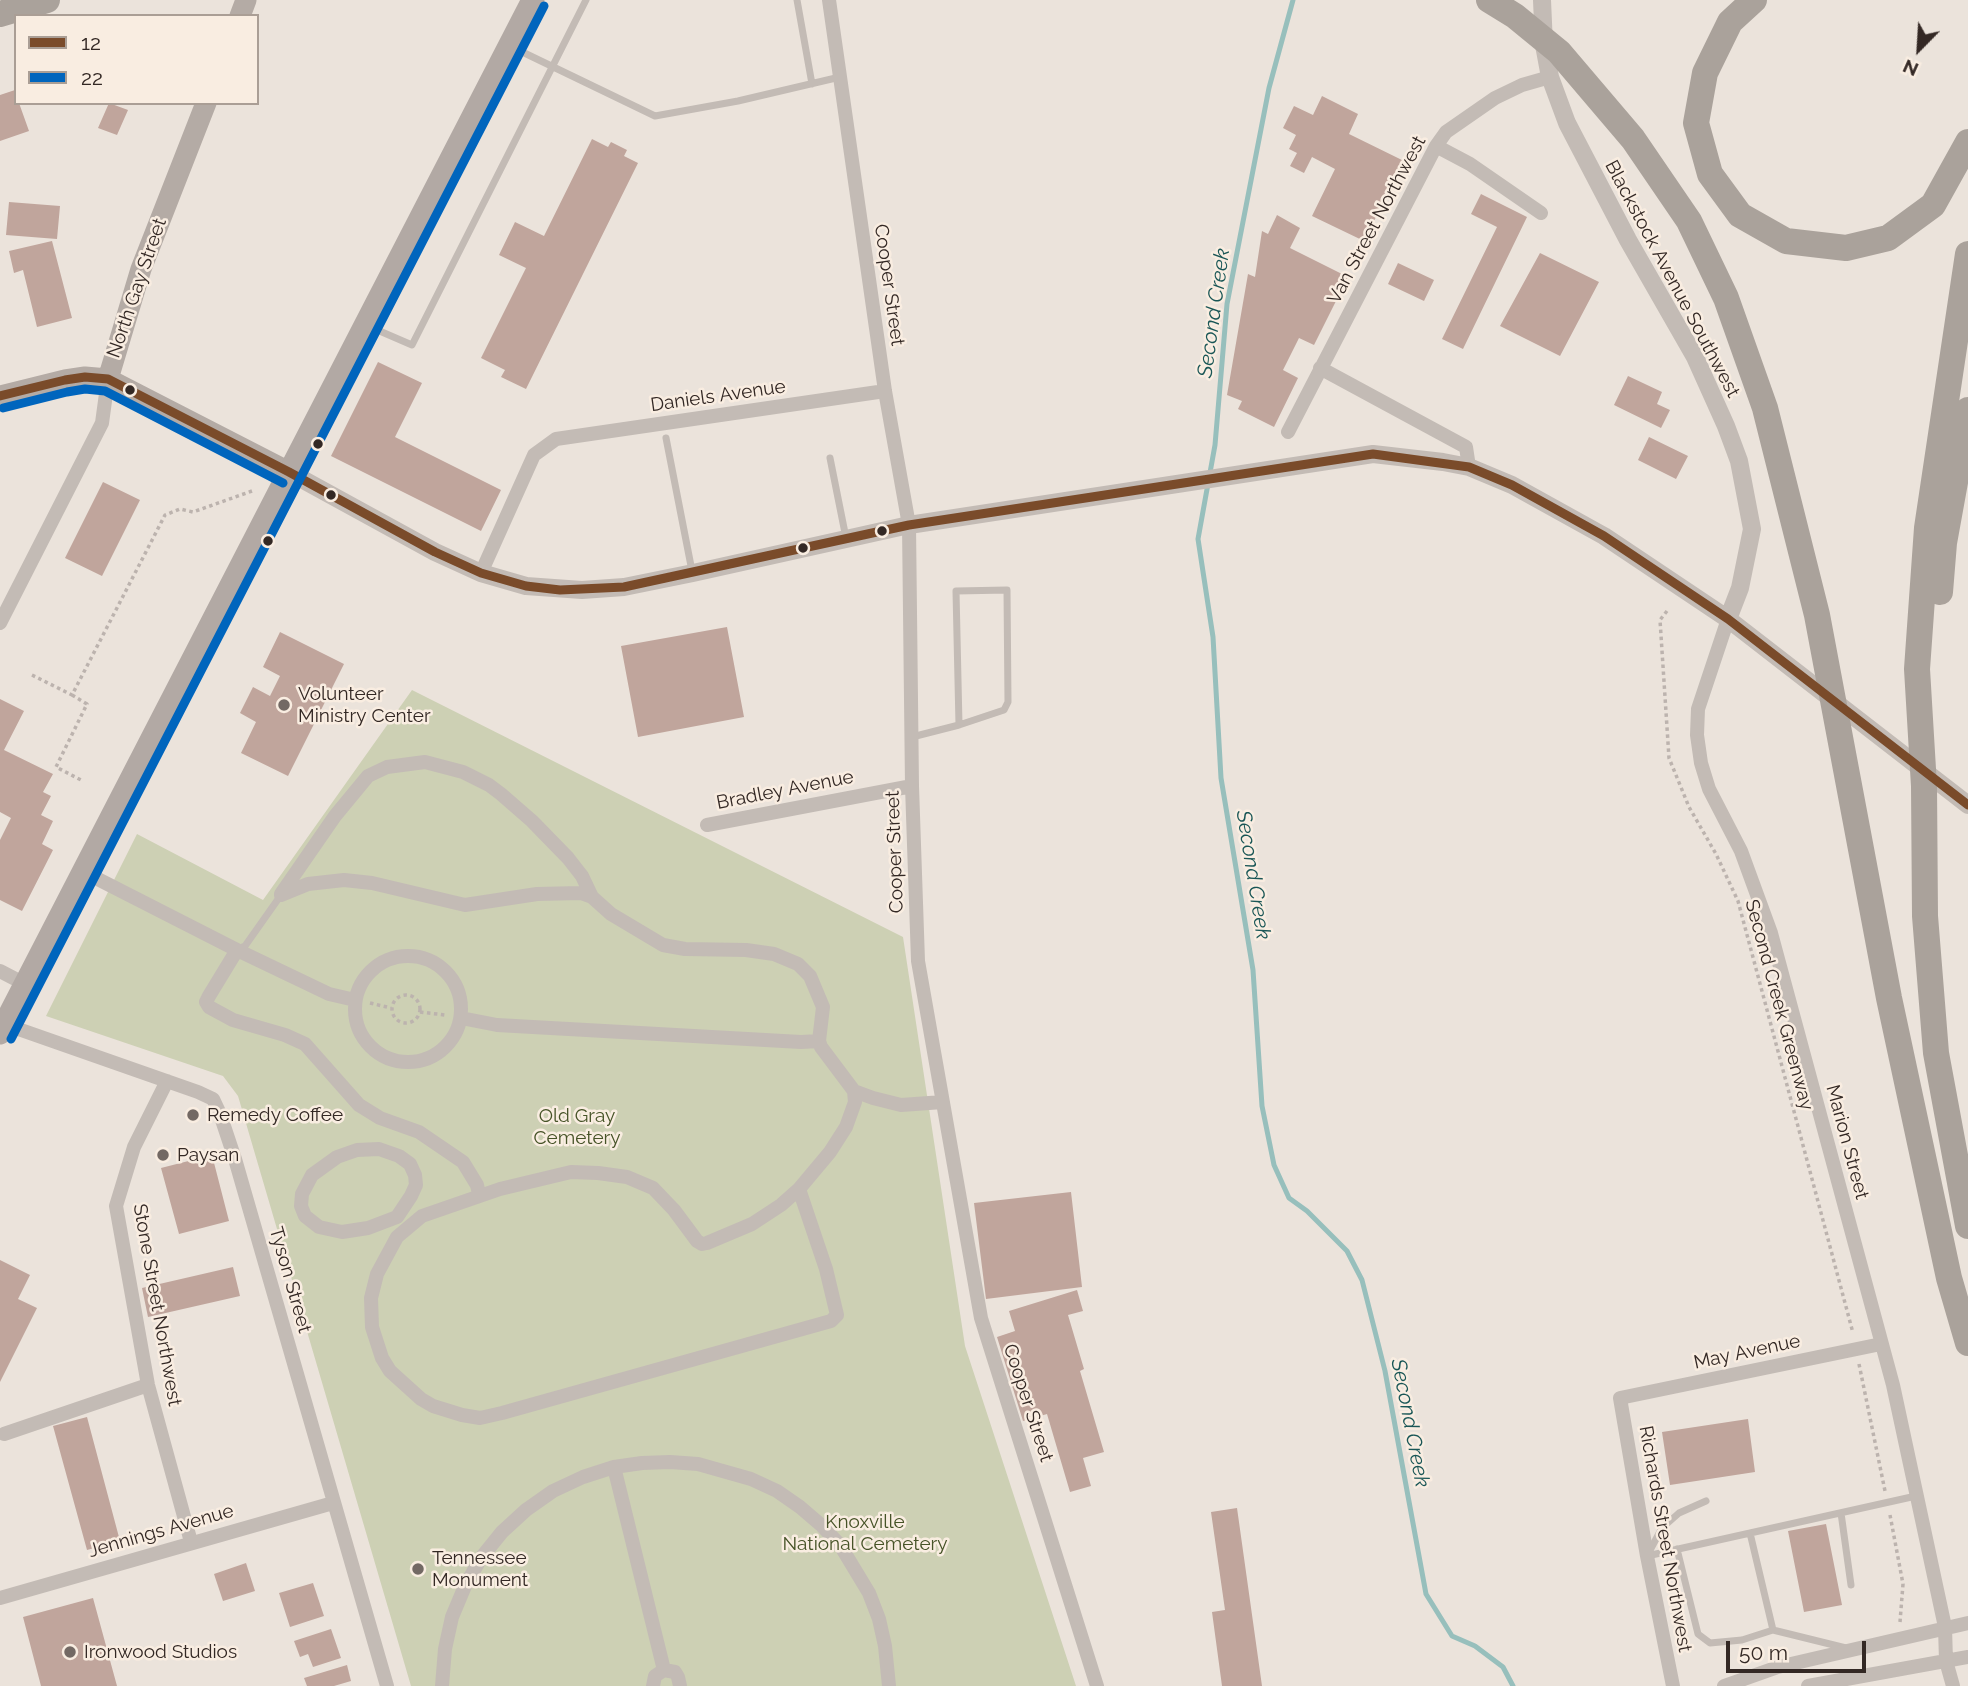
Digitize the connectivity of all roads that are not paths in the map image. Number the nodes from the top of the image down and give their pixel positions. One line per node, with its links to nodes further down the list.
1 (47, 0): 9 (highway)
2 (586, 0): 11 (lane)
3 (797, 0): 14 (lane)
4 (829, 0): 12 (street, Cooper Street)
5 (1489, 0): 60 (highway)
6 (1542, 0): 13 (street, Blackstock Avenue Southwest)
7 (1754, 0): 16 (highway)
8 (530, 1): 10 (main road)
9 (0, 14)
10 (509, 45): 11 (lane); 20 (main road)
11 (552, 66): 14 (lane); 20 (lane)
12 (840, 77): 14 (lane); 23 (street, Cooper Street)
13 (1549, 77): 17 (street, Van Street Northwest); 35 (street, Blackstock Avenue Southwest)
14 (812, 84)
15 (205, 105): 22 (main road, North Gay Street)
16 (1968, 142)
17 (1436, 146): 18 (street); 21 (street, Van Street Northwest)
18 (1541, 213)
19 (1968, 254): 37 (highway)
20 (364, 325): 30 (main road)
21 (1321, 368): 26 (street, Van Street Northwest); 29 (street)
22 (107, 379): 24 (main road); 30 (main road); 36 (street, North Gay Street)
23 (885, 391): 31 (street, Cooper Street); 33 (street, Daniels Avenue)
24 (0, 396)
25 (1968, 410): 37 (highway)
26 (1288, 432)
27 (666, 438): 34 (lane)
28 (830, 458): 32 (lane)
29 (1469, 467): 31 (street); 35 (street)
30 (289, 472): 33 (street); 43 (main road)
31 (909, 525): 32 (street); 39 (street, Cooper Street)
32 (846, 539): 34 (street)
33 (481, 573): 34 (street)
34 (692, 573)
35 (1728, 619): 41 (street); 61 (street, Marion Street)
36 (0, 623)
37 (1925, 672): 59 (highway)
38 (959, 725): 38 (lane); 39 (lane)
39 (911, 738): 40 (street, Cooper Street)
40 (912, 786): 42 (street, Bradley Avenue); 55 (street, Cooper Street)
41 (1968, 805)
42 (707, 825)
43 (84, 872): 46 (street); 48 (main road)
44 (281, 895): 45 (street); 45 (street); 46 (lane)
45 (592, 897): 52 (street)
46 (237, 950): 49 (street); 57 (street)
47 (0, 971): 48 (street)
48 (25, 984): 51 (main road)
49 (355, 1000): 50 (street); 50 (street)
50 (461, 1018): 52 (street)
51 (2, 1028): 53 (street, Tyson Street)
52 (819, 1041): 54 (street)
53 (167, 1081): 62 (street, Stone Street Northwest); 68 (street, Tyson Street)
54 (854, 1091): 55 (street); 56 (street)
55 (943, 1102): 88 (street, Cooper Street)
56 (799, 1189): 57 (street); 58 (street)
57 (479, 1194): 58 (street)
58 (402, 1223): 58 (street)
59 (1968, 1226)
60 (1968, 1343)
61 (1881, 1344): 63 (street, May Avenue); 66 (street, Marion Street)
62 (148, 1385): 64 (street); 71 (street, Stone Street Northwest)
63 (1620, 1398): 73 (street, Richards Street Northwest)
64 (4, 1434)
65 (614, 1467): 82 (street); 84 (street); 87 (street)
66 (1916, 1496): 69 (lane); 77 (street, Marion Street)
67 (1706, 1501): 73 (lane)
68 (333, 1503): 71 (street, Jennings Avenue); 83 (street, Tyson Street)
69 (1841, 1513): 70 (lane); 74 (lane)
70 (1750, 1533): 72 (lane); 78 (lane)
71 (191, 1542): 75 (street, Jennings Avenue)
72 (1677, 1549): 73 (lane); 78 (lane)
73 (1647, 1556): 89 (street, Richards Street Northwest)
74 (1851, 1585)
75 (0, 1598)
76 (1968, 1623): 77 (street)
77 (1945, 1627): 79 (street); 81 (street, Marion Street)
78 (1773, 1630): 79 (lane)
79 (1850, 1649): 90 (street)
80 (1968, 1657): 81 (street)
81 (1946, 1661): 91 (street); 92 (street, Marion Street)
82 (664, 1670): 85 (street); 86 (street)
83 (387, 1686)
84 (442, 1686)
85 (653, 1686)
86 (680, 1686)
87 (889, 1686)
88 (1097, 1686)
89 (1673, 1686)
90 (1724, 1686)
91 (1808, 1686)
92 (1953, 1686)

